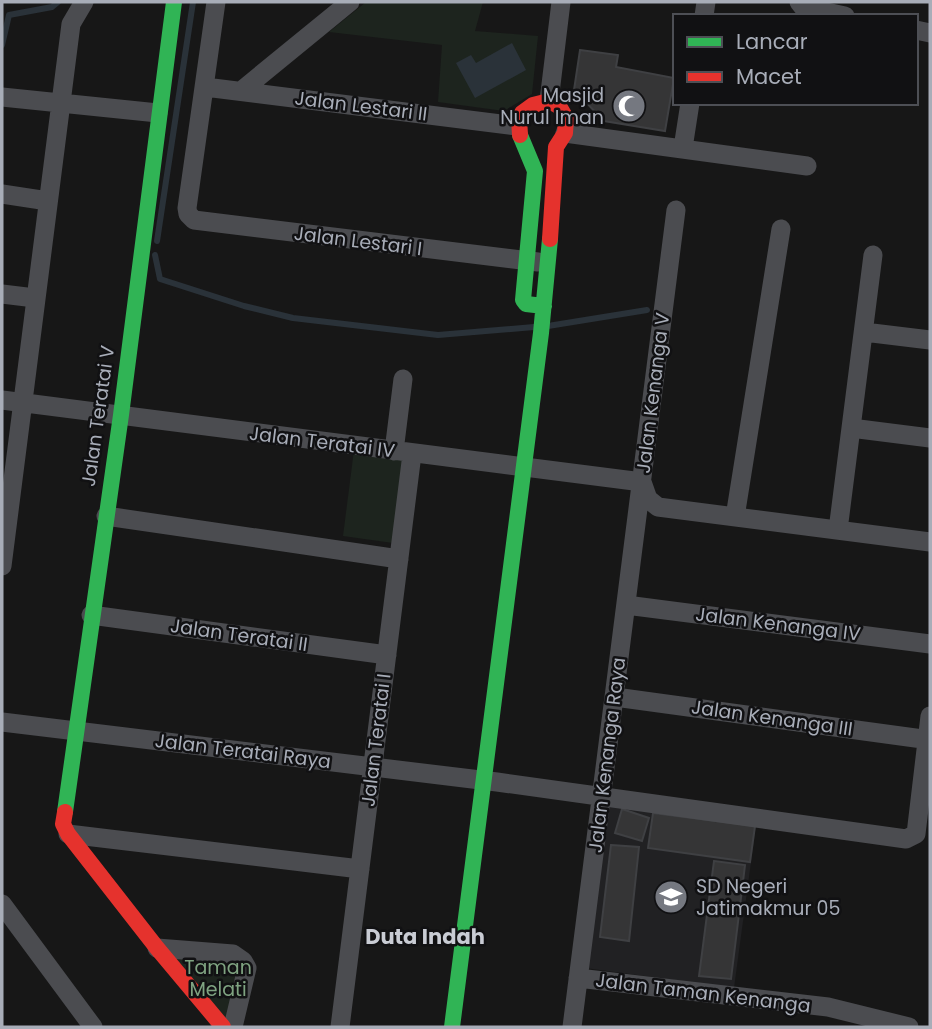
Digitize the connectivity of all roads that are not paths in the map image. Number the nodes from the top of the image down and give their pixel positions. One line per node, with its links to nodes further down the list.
1 (84, 2): 12 (street)
2 (174, 2): 14 (street, Jalan Teratai V)
3 (216, 2): 8 (street)
4 (350, 2): 9 (street)
5 (561, 2): 11 (street)
6 (799, 2): 7 (street)
7 (836, 14)
8 (205, 87): 9 (street, Jalan Lestari II); 26 (street, Jalan Lestari I)
9 (241, 92): 15 (street, Jalan Lestari II)
10 (2, 97): 12 (street)
11 (549, 101): 15 (street); 16 (street)
12 (61, 105): 14 (street); 22 (street)
13 (690, 105): 18 (street)
14 (158, 113): 36 (street, Jalan Teratai V)
15 (517, 126): 26 (street)
16 (565, 133): 17 (street); 20 (street)
17 (593, 137): 18 (street); 20 (street)
18 (683, 148): 19 (street)
19 (807, 166)
20 (555, 174): 27 (street)
21 (2, 194): 22 (street)
22 (48, 201): 29 (street)
23 (676, 210): 41 (street, Jalan Kenanga V)
24 (780, 229): 43 (street)
25 (873, 255): 31 (street)
26 (526, 261): 27 (street, Jalan Lestari I); 30 (street)
27 (548, 263): 30 (street)
28 (2, 294): 29 (street)
29 (35, 298): 35 (street)
30 (542, 319): 40 (street)
31 (864, 332): 32 (street); 37 (street)
32 (930, 340)
33 (403, 379): 39 (street, Jalan Teratai I)
34 (2, 400): 35 (street, Jalan Teratai IV)
35 (23, 403): 36 (street, Jalan Teratai IV); 47 (street)
36 (121, 415): 39 (street, Jalan Teratai IV); 42 (street, Jalan Teratai V)
37 (851, 428): 38 (street); 44 (street)
38 (930, 438)
39 (403, 452): 40 (street, Jalan Teratai IV); 46 (street, Jalan Teratai I)
40 (524, 468): 41 (street, Jalan Teratai IV); 58 (street)
41 (642, 482): 43 (street, Jalan Kenanga V); 48 (street, Jalan Kenanga Raya)
42 (106, 516): 46 (street); 49 (street, Jalan Teratai V)
43 (735, 517): 44 (street, Jalan Kenanga V)
44 (838, 530): 45 (street, Jalan Kenanga V)
45 (930, 542)
46 (399, 559): 51 (street, Jalan Teratai I)
47 (2, 566)
48 (626, 605): 50 (street, Jalan Kenanga IV); 52 (street, Jalan Kenanga Raya)
49 (91, 615): 51 (street, Jalan Teratai II); 55 (street, Jalan Teratai V)
50 (930, 644)
51 (387, 655): 57 (street, Jalan Teratai I)
52 (615, 696): 56 (street, Jalan Kenanga III); 59 (street, Jalan Kenanga Raya)
53 (930, 716): 56 (street)
54 (2, 722): 55 (street, Jalan Teratai Raya)
55 (78, 731): 57 (street, Jalan Teratai Raya); 60 (street, Jalan Teratai V)
56 (929, 740): 59 (street, Jalan Teratai Raya)
57 (373, 767): 58 (street, Jalan Teratai Raya); 61 (street, Jalan Teratai I)
58 (483, 780): 59 (street, Jalan Teratai Raya); 70 (street)
59 (602, 796): 64 (street, Jalan Kenanga Raya)
60 (68, 834): 61 (street); 63 (street)
61 (360, 869): 69 (street, Jalan Teratai I)
62 (2, 904): 66 (street)
63 (157, 948): 67 (street); 68 (street)
64 (578, 978): 65 (street, Jalan Taman Kenanga); 71 (street, Jalan Kenanga Raya)
65 (887, 1025): 72 (street, Jalan Taman Kenanga)
66 (93, 1027)
67 (223, 1027)
68 (233, 1027)
69 (340, 1027)
70 (453, 1027)
71 (572, 1027)
72 (909, 1027)

